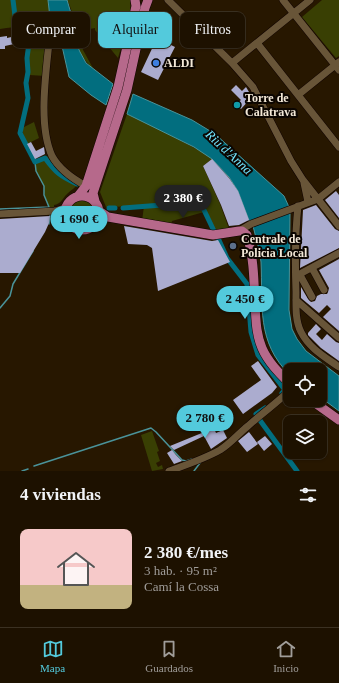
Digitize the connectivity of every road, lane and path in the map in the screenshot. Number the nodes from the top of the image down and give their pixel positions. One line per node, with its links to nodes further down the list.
1 (135, 0): 11 (main road)
2 (148, 0): 11 (main road)
3 (168, 0): 9 (street)
4 (283, 0): 6 (street)
5 (310, 0): 6 (street)
6 (294, 13): 7 (street); 10 (street)
7 (257, 43): 9 (street); 12 (street)
8 (49, 48): 16 (street)
9 (232, 63): 15 (street)
10 (338, 66): 12 (street)
11 (123, 88): 13 (main road)
12 (298, 95): 14 (street)
13 (116, 110): 16 (main road); 20 (main road)
14 (339, 147)
15 (303, 180): 19 (street); 21 (street)
16 (86, 186): 18 (main road)
17 (338, 186): 19 (street)
18 (78, 196): 20 (main road); 24 (main road)
19 (318, 199): 21 (street); 28 (street)
20 (95, 201): 23 (main road)
21 (308, 202): 22 (street)
22 (298, 206): 29 (street); 32 (street)
23 (99, 211): 26 (main road); 27 (main road)
24 (65, 212): 25 (street); 27 (main road)
25 (0, 214)
26 (108, 217): 27 (main road); 29 (main road)
27 (98, 220)
28 (339, 226)
29 (243, 233): 38 (main road)
30 (339, 253): 31 (street)
31 (312, 268): 32 (street); 33 (street)
32 (298, 275): 34 (street); 35 (street)
33 (324, 290)
34 (312, 297)
35 (296, 300): 36 (street); 37 (street)
36 (339, 338)
37 (339, 367)
38 (283, 376)
39 (283, 397): 42 (street)
40 (321, 407): 41 (main road)
41 (339, 420)
42 (169, 471)

